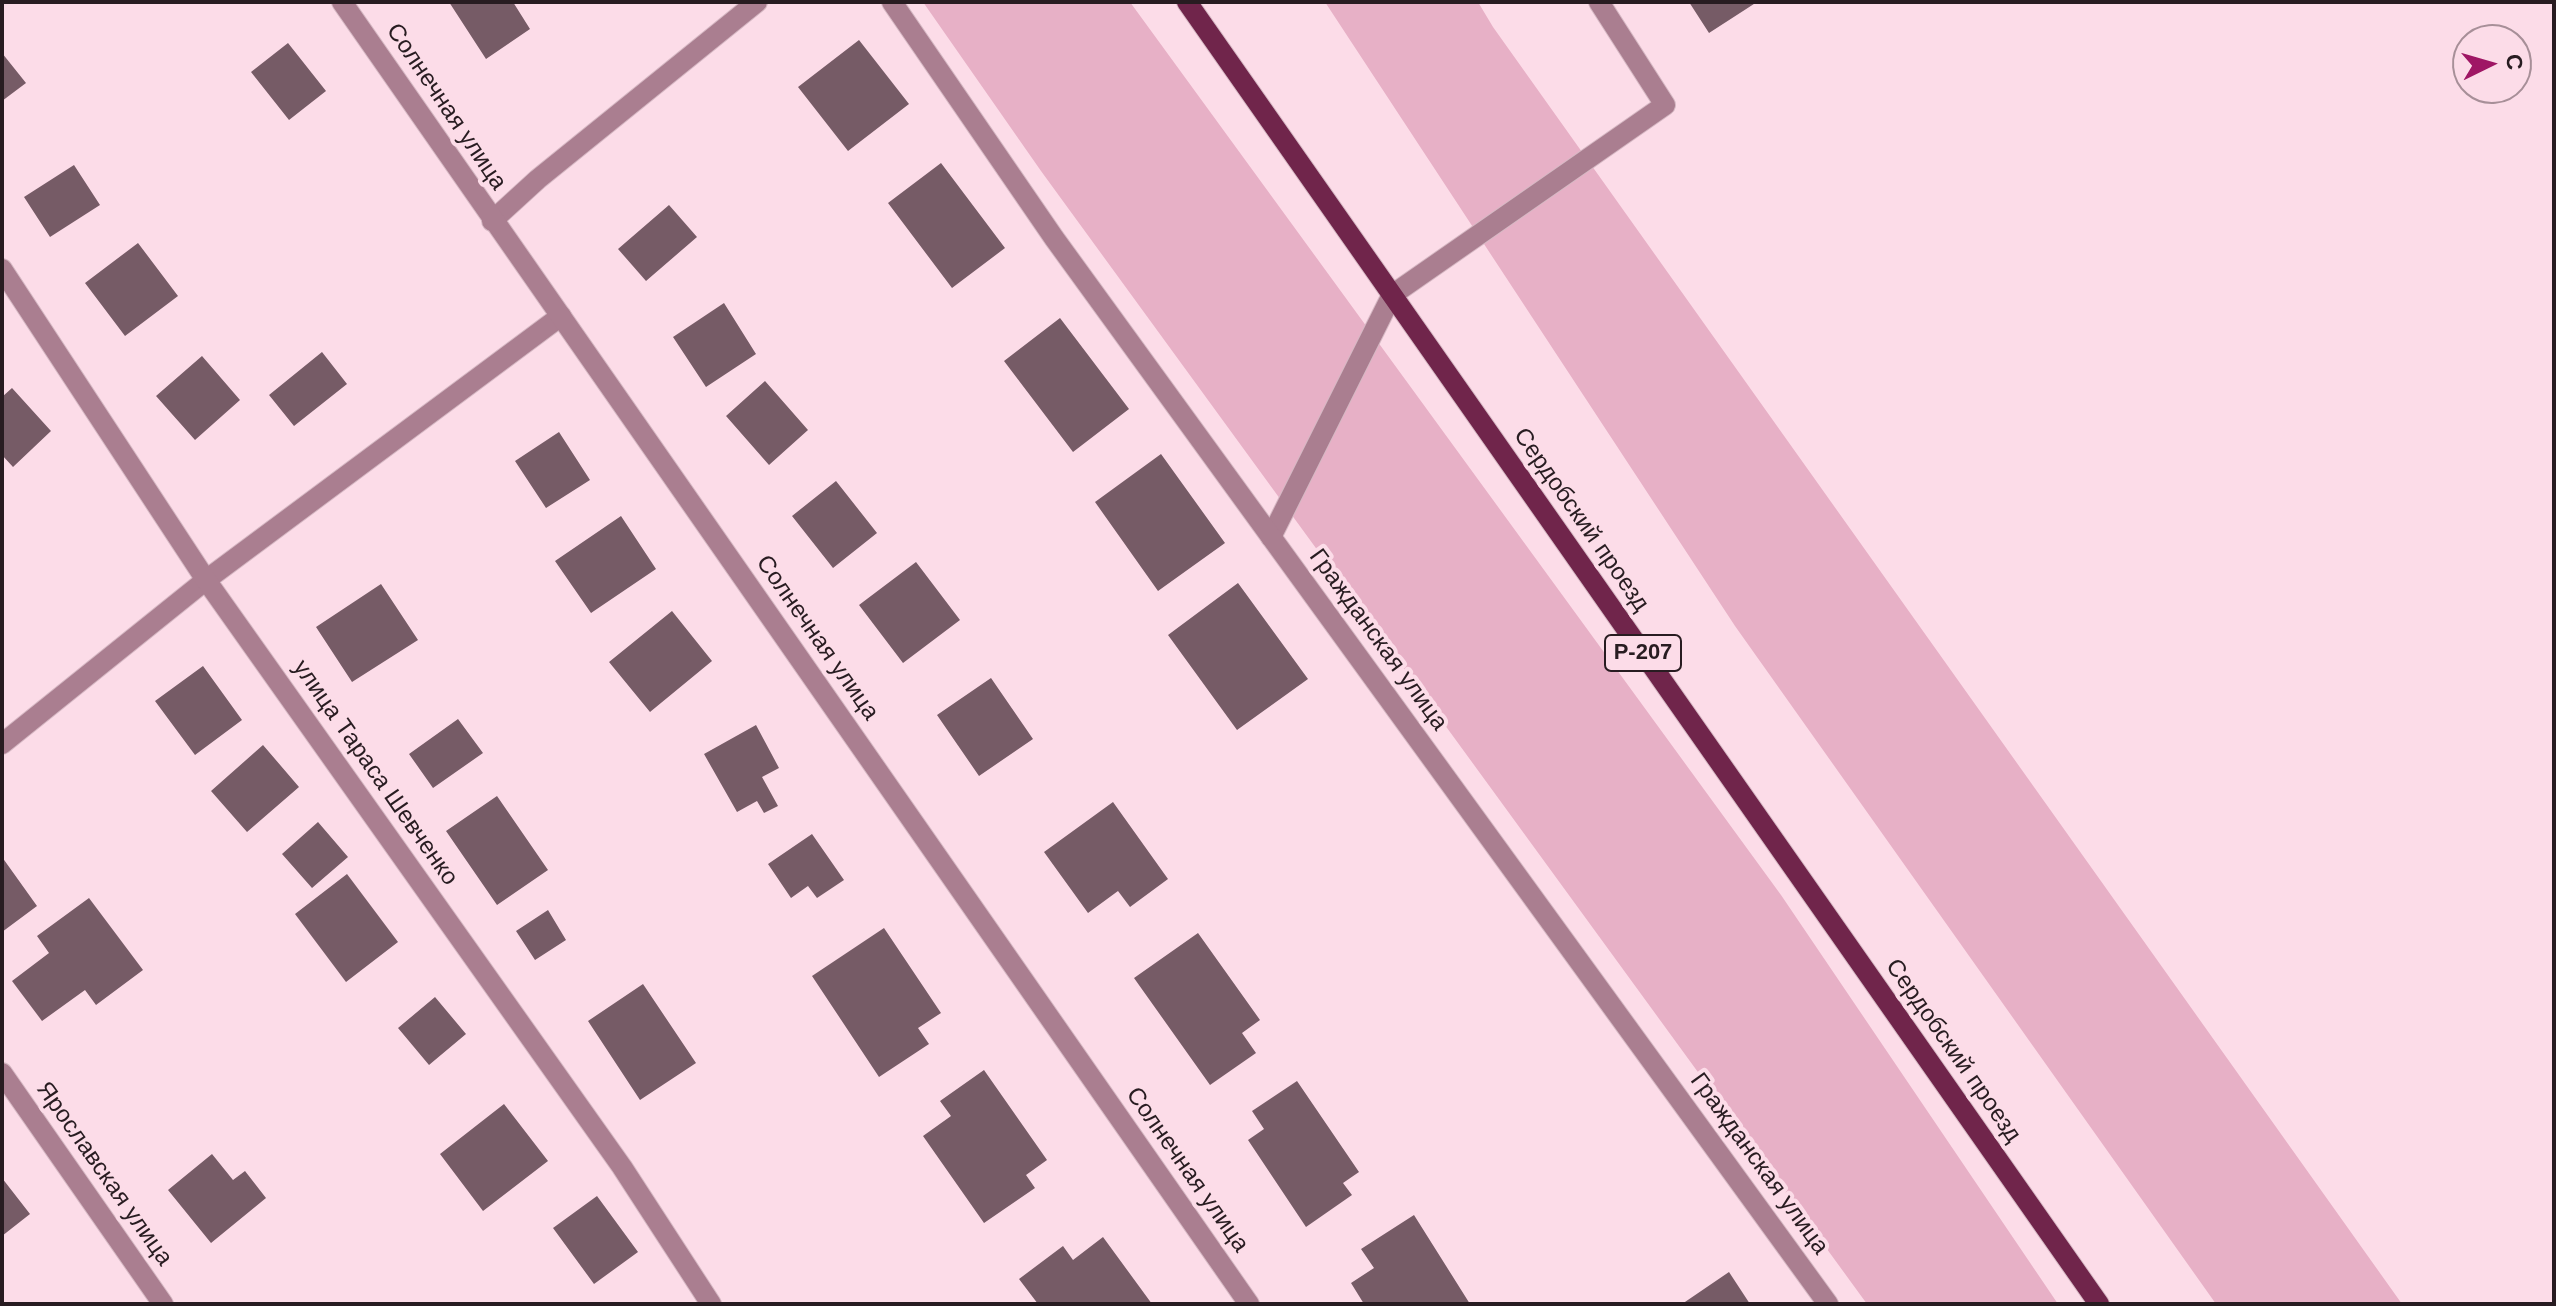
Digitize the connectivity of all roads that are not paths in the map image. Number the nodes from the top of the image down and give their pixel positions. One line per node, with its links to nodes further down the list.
1 (342, 2): 6 (street, Солнечная улица)
2 (757, 2): 6 (street)
3 (892, 2): 10 (street, Гражданская улица)
4 (1187, 2): 8 (main road, Сердобский проезд / Р-207)
5 (1599, 2): 8 (street)
6 (492, 221): 9 (street, Солнечная улица)
7 (2, 269): 11 (street, улица Тараса Шевченко)
8 (1392, 295): 10 (street); 14 (main road, Сердобский проезд / Р-207)
9 (561, 316): 11 (street); 17 (street, Солнечная улица)
10 (1271, 537): 18 (street, Гражданская улица)
11 (206, 580): 12 (street); 16 (street, улица Тараса Шевченко)
12 (2, 744)
13 (2, 1073): 15 (street, Ярославская улица)
14 (2092, 1302)
15 (163, 1304)
16 (711, 1304)
17 (1249, 1304)
18 (1828, 1304)

